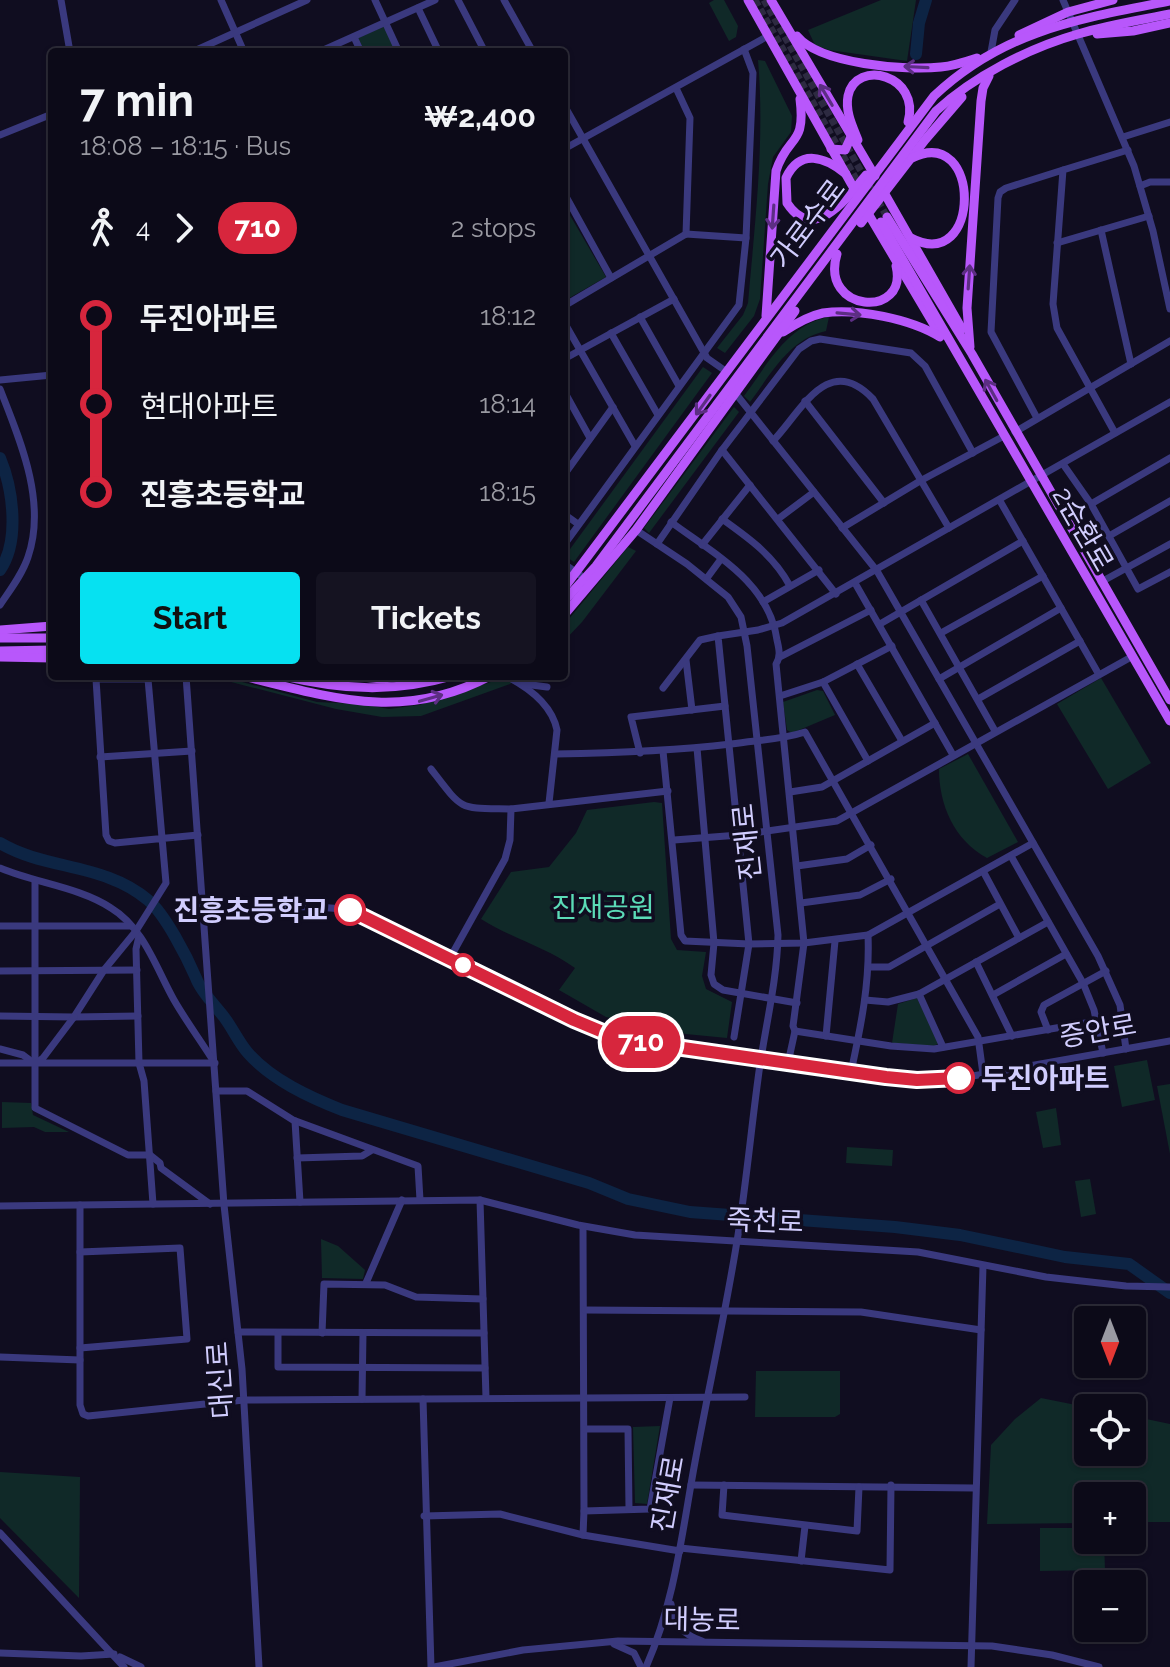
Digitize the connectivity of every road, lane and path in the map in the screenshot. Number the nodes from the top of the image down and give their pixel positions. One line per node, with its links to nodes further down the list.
1 (61, 0): 24 (street)
2 (221, 0): 19 (street)
3 (307, 0): 19 (street)
4 (375, 0): 17 (street)
5 (435, 0): 14 (street)
6 (458, 0): 31 (street)
7 (504, 0): 32 (street)
8 (748, 0): 21 (main road)
9 (772, 0): 34 (main road, one-way to 9); 45 (main road, 2순환로, one-way to 9)
10 (1015, 0): 34 (street)
11 (1063, 0): 16 (street)
12 (1113, 0): 16 (main road)
13 (1170, 1): 16 (main road, 가로수로)
14 (418, 8): 17 (street); 30 (street)
15 (1170, 14): 20 (main road, 가로수로)
16 (1070, 16): 20 (street); 23 (main road, 가로수로); 34 (main road)
17 (386, 22): 22 (street); 29 (street)
18 (1170, 23): 20 (main road, 가로수로)
19 (235, 32): 25 (street); 26 (street)
20 (1077, 34): 35 (main road, 가로수로); 46 (street)
21 (768, 36): 33 (street); 39 (main road)
22 (354, 37): 27 (street); 28 (street)
23 (1026, 37): 34 (main road, 가로수로); 35 (main road)
24 (69, 48)
25 (201, 48)
26 (242, 48)
27 (331, 48)
28 (359, 48)
29 (397, 48)
30 (437, 48)
31 (483, 48)
32 (531, 48)
33 (744, 49): 38 (street); 67 (street)
34 (991, 52): 42 (main road); 52 (main road, 가로수로)
35 (1032, 52): 36 (main road, 가로수로)
36 (995, 71): 37 (main road, 가로수로); 86 (main road, one-way to 36)
37 (979, 80): 51 (main road); 57 (main road, 가로수로)
38 (676, 88): 47 (street); 66 (street)
39 (799, 91): 49 (main road); 78 (main road, one-way to 78)
40 (568, 112): 47 (street)
41 (48, 116): 44 (street)
42 (908, 122): 52 (main road); 52 (main road)
43 (1170, 122): 46 (street)
44 (0, 135)
45 (851, 137): 49 (main road); 52 (main road, 2순환로)
46 (1123, 137): 50 (street)
47 (584, 140): 48 (street); 72 (street)
48 (568, 147)
49 (831, 149): 54 (main road)
50 (1128, 150): 53 (street); 56 (street)
51 (909, 159): 57 (main road); 68 (main road)
52 (870, 169): 57 (main road, 2순환로); 58 (main road, 가로수로)
53 (1063, 170): 69 (street); 105 (street)
54 (846, 174): 58 (main road); 60 (main road)
55 (1170, 182): 56 (street)
56 (1140, 186): 62 (street)
57 (883, 189): 61 (main road, 가로수로); 68 (main road, 2순환로)
58 (856, 192): 60 (main road); 61 (main road, 2순환로); 63 (main road, 가로수로)
59 (568, 200): 73 (street)
60 (843, 203): 63 (main road)
61 (867, 211): 65 (main road, 가로수로); 70 (main road, 2순환로); 71 (main road, 가로수로)
62 (1149, 216): 64 (street); 76 (street)
63 (836, 224): 65 (main road); 78 (main road, 가로수로)
64 (1101, 230): 69 (street); 89 (street)
65 (846, 232): 141 (main road, 가로수로)
66 (686, 234): 67 (street); 72 (street)
67 (746, 238): 85 (street)
68 (911, 238): 86 (main road, 2순환로)
69 (1057, 243): 94 (street)
70 (888, 248): 71 (main road); 82 (main road, 2순환로)
71 (837, 254): 81 (main road, 가로수로)
72 (650, 256): 73 (street); 74 (street)
73 (611, 278): 75 (street)
74 (674, 299): 77 (street); 85 (street)
75 (568, 304)
76 (1170, 309)
77 (640, 317): 80 (street); 93 (street)
78 (765, 319): 90 (main road, 가로수로)
79 (568, 329): 84 (street)
80 (611, 333): 84 (street); 104 (street)
81 (777, 336): 82 (main road, one-way to 82); 96 (main road, 가로수로)
82 (942, 338): 88 (main road, 2순환로)
83 (1170, 341): 89 (street)
84 (580, 350): 87 (street); 100 (street)
85 (703, 351): 90 (street); 93 (street)
86 (972, 354): 88 (main road, 2순환로); 106 (main road, 2순환로, one-way to 86)
87 (568, 357)
88 (960, 359): 108 (main road, 2순환로)
89 (1131, 364): 94 (street)
90 (727, 372): 147 (main road, 가로수로, one-way to 147)
91 (48, 375): 92 (street)
92 (0, 380)
93 (679, 386): 104 (street)
94 (1090, 388): 105 (street); 107 (street)
95 (0, 389): 158 (street)
96 (736, 394): 102 (street); 132 (main road, 가로수로)
97 (568, 399): 101 (street)
98 (805, 401): 110 (street); 118 (street); 123 (street)
99 (1170, 402): 107 (street)
100 (613, 407): 109 (street); 111 (street)
101 (574, 410): 103 (street); 109 (street)
102 (750, 412): 110 (street); 112 (street); 113 (street)
103 (568, 413)
104 (658, 415): 111 (street)
105 (1037, 418): 106 (street)
106 (1015, 432): 117 (main road, 2순환로)
107 (1115, 433): 115 (street)
108 (1004, 436): 113 (street); 117 (main road, 2순환로)
109 (590, 438): 116 (street)
110 (773, 441): 120 (street)
111 (635, 446): 129 (street)
112 (722, 450): 119 (street); 128 (street)
113 (973, 453): 118 (street)
114 (1170, 458): 124 (street)
115 (1063, 464): 117 (street); 124 (street)
116 (568, 469)
117 (1035, 480): 121 (street); 150 (main road, 2순환로); 177 (main road, 2순환로)
118 (920, 481): 123 (street); 131 (street)
119 (750, 485): 126 (street); 127 (street)
120 (814, 492): 127 (street); 130 (street)
121 (1000, 501): 131 (street); 135 (street)
122 (1170, 501): 133 (street)
123 (884, 503): 130 (street)
124 (1091, 504): 133 (street)
125 (568, 517): 129 (street)
126 (722, 519): 138 (street); 153 (street)
127 (778, 519): 144 (street)
128 (671, 522): 136 (street); 138 (street)
129 (578, 524): 134 (street)
130 (842, 528): 145 (street)
131 (949, 528): 145 (street)
132 (636, 530): 136 (street, 진재로); 139 (main road, 가로수로)
133 (1109, 536): 143 (street)
134 (568, 539)
135 (1023, 541): 148 (street); 156 (street)
136 (657, 544): 149 (street, 진재로)
137 (1170, 544): 143 (street)
138 (702, 545): 140 (street)
139 (612, 556): 141 (main road); 161 (main road)
140 (721, 559): 149 (street); 157 (street)
141 (596, 566): 147 (main road, 가로수로)
142 (568, 567): 147 (street)
143 (1126, 568): 146 (street); 150 (street)
144 (819, 570): 153 (street); 154 (street)
145 (877, 571): 151 (street); 163 (street)
146 (1170, 572)
147 (581, 576): 152 (main road, 가로수로); 155 (main road, 가로수로); 159 (main road)
148 (1043, 576): 160 (street); 169 (street)
149 (707, 578): 168 (street, 진재로)
150 (1101, 582): 200 (main road, 2순환로)
151 (855, 583): 154 (street); 162 (street)
152 (568, 585)
153 (790, 586): 157 (street)
154 (836, 594): 166 (street)
155 (568, 595)
156 (921, 600): 163 (street); 169 (street)
157 (763, 602): 166 (street)
158 (0, 605)
159 (568, 605)
160 (1061, 608): 173 (street); 183 (street)
161 (568, 609)
162 (871, 610): 164 (street); 179 (street)
163 (901, 612): 164 (street); 185 (street)
164 (880, 624): 174 (street)
165 (48, 626): 167 (main road)
166 (775, 626): 168 (street); 179 (street)
167 (3, 629)
168 (745, 632): 170 (street); 208 (street, 진재로)
169 (941, 633): 183 (street)
170 (718, 636): 181 (street); 202 (street)
171 (0, 638): 172 (main road)
172 (48, 638)
173 (1080, 641): 184 (street); 199 (street)
174 (892, 646): 182 (street); 205 (street)
175 (48, 650): 176 (main road)
176 (0, 651)
177 (1133, 656): 184 (street); 204 (main road, 2순환로)
178 (0, 657): 180 (main road)
179 (780, 657): 198 (street)
180 (48, 658)
181 (686, 659): 197 (street); 203 (street)
182 (857, 664): 194 (street); 209 (street)
183 (960, 666): 185 (street); 199 (street)
184 (1098, 673): 206 (street)
185 (939, 679): 210 (street)
186 (96, 680): 219 (street)
187 (148, 680): 216 (street)
188 (186, 680): 213 (street)
189 (262, 680): 201 (main road)
190 (302, 680): 191 (main road); 201 (main road)
191 (436, 680)
192 (481, 680): 201 (main road, one-way to 192)
193 (514, 680): 195 (street)
194 (823, 682): 198 (street); 220 (street)
195 (521, 684): 196 (street); 217 (street)
196 (547, 687)
197 (663, 688)
198 (780, 696): 207 (street)
199 (978, 699): 206 (street)
200 (1170, 700)
201 (369, 703)
202 (725, 706): 203 (street); 211 (street)
203 (692, 710): 215 (street)
204 (1170, 721)
205 (935, 723): 209 (street); 218 (street)
206 (995, 731): 210 (street)
207 (784, 738): 208 (street); 222 (street); 224 (street)
208 (758, 740): 211 (street); 229 (street, 진재로)
209 (902, 741): 220 (street)
210 (975, 742): 218 (street); 235 (street)
211 (729, 744): 212 (street); 231 (street)
212 (697, 748): 214 (street); 232 (street)
213 (192, 751): 216 (street); 230 (street)
214 (663, 751): 215 (street); 223 (street)
215 (640, 753): 217 (street)
216 (154, 754): 219 (street); 233 (street)
217 (555, 754): 225 (street)
218 (953, 755): 227 (street)
219 (100, 757): 233 (street)
220 (868, 761): 222 (street)
221 (431, 769): 226 (street)
222 (834, 781): 224 (street); 227 (street)
223 (668, 791): 225 (street); 234 (street)
224 (790, 792): 228 (street)
225 (549, 803): 226 (street)
226 (511, 809): 260 (street)
227 (853, 813): 228 (street); 236 (street)
228 (794, 828): 229 (street); 238 (street)
229 (768, 831): 231 (street); 255 (street, 진재로)
230 (198, 835): 233 (street); 246 (street)
231 (739, 835): 232 (street); 257 (street)
232 (706, 837): 234 (street); 254 (street)
233 (161, 839): 250 (street)
234 (674, 840): 254 (street)
235 (1033, 843): 237 (street); 267 (street)
236 (871, 845): 238 (street); 241 (street)
237 (1011, 856): 240 (street); 247 (street)
238 (797, 866): 243 (street)
239 (0, 868): 242 (street)
240 (983, 871): 244 (street); 245 (street)
241 (891, 879): 243 (street); 245 (street)
242 (35, 881): 249 (street); 250 (street)
243 (801, 903): 256 (street)
244 (1000, 904): 252 (street); 258 (street)
245 (909, 913): 251 (street); 258 (street)
246 (205, 914): 260 (street, 증안로); 294 (street, 대신로)
247 (1048, 922): 252 (street); 259 (street)
248 (0, 926): 249 (street)
249 (36, 926): 250 (street); 266 (street)
250 (136, 929): 263 (street); 264 (street); 294 (street)
251 (868, 935): 253 (street); 262 (street)
252 (1019, 938): 261 (street)
253 (835, 941): 256 (street); 283 (street)
254 (714, 943): 257 (street); 270 (street)
255 (778, 943): 256 (street); 257 (street); 273 (street, 진재로)
256 (804, 943): 275 (street)
257 (749, 944): 270 (street)
258 (928, 946): 262 (street); 268 (street)
259 (1066, 954): 269 (street); 272 (street)
260 (450, 958): 293 (street, 증안로)
261 (976, 962): 268 (street); 272 (street)
262 (869, 967): 274 (street)
263 (104, 970): 264 (street); 266 (street); 279 (street)
264 (137, 970): 278 (street)
265 (0, 971): 266 (street)
266 (37, 971): 277 (street)
267 (1106, 971): 269 (street); 291 (street)
268 (946, 978): 271 (street); 288 (street)
269 (1083, 983): 280 (street); 281 (street)
270 (742, 994): 273 (street); 285 (street)
271 (919, 994): 274 (street); 289 (street)
272 (993, 995): 284 (street)
273 (771, 1000): 275 (street); 293 (street, 진재로)
274 (865, 1000): 286 (street)
275 (797, 1003): 282 (street)
276 (0, 1016): 277 (street)
277 (37, 1016): 279 (street); 298 (street)
278 (138, 1016): 279 (street); 296 (street)
279 (74, 1017): 298 (street)
280 (1097, 1021): 281 (street); 292 (street)
281 (1048, 1030): 284 (street)
282 (795, 1031): 283 (street); 297 (street)
283 (826, 1036): 286 (street)
284 (1012, 1036): 288 (street)
285 (734, 1037)
286 (858, 1041): 289 (street); 299 (street)
287 (1170, 1041): 291 (street, 증안로)
288 (979, 1043): 289 (street); 300 (street)
289 (943, 1047)
290 (0, 1049): 298 (street)
291 (1126, 1049): 292 (street, 증안로)
292 (1103, 1053): 300 (street, 증안로)
293 (761, 1059): 297 (street, 증안로); 316 (street, 진재로)
294 (215, 1060): 296 (street); 301 (street, 대신로)
295 (0, 1063): 298 (street)
296 (139, 1063): 298 (street); 304 (street)
297 (788, 1063): 299 (street, 증안로)
298 (35, 1064): 304 (street)
299 (851, 1072): 300 (street, 증안로)
300 (983, 1074)
301 (216, 1091): 302 (street); 313 (street, 대신로)
302 (295, 1121): 303 (street); 305 (street)
303 (372, 1150): 305 (street); 307 (street)
304 (150, 1155): 310 (street); 312 (street)
305 (297, 1158): 309 (street)
306 (402, 1200): 307 (street, 죽천로); 309 (street, 죽천로); 319 (street)
307 (420, 1200): 308 (street, 죽천로)
308 (480, 1200): 315 (street, 죽천로); 321 (street)
309 (300, 1202): 313 (street, 죽천로)
310 (153, 1204): 311 (street, 죽천로); 312 (street, 죽천로)
311 (80, 1205): 314 (street, 죽천로); 317 (street)
312 (211, 1205): 313 (street, 죽천로)
313 (224, 1205): 325 (street, 대신로)
314 (0, 1206)
315 (583, 1227): 316 (street, 죽천로); 322 (street)
316 (737, 1241): 318 (street, 죽천로); 323 (street, 진재로)
317 (80, 1252): 330 (street); 330 (street)
318 (983, 1266): 320 (street, 죽천로); 324 (street)
319 (366, 1283): 321 (street); 327 (street)
320 (1170, 1287)
321 (483, 1299): 329 (street)
322 (585, 1310): 323 (street); 338 (street)
323 (724, 1311): 324 (street); 335 (street, 진재로)
324 (981, 1330): 348 (street)
325 (238, 1332): 326 (street); 342 (street, 대신로)
326 (278, 1333): 327 (street); 333 (street)
327 (322, 1333): 328 (street)
328 (363, 1333): 329 (street); 333 (street)
329 (484, 1333): 334 (street)
330 (80, 1348): 332 (street)
331 (0, 1357): 332 (street)
332 (80, 1360): 342 (street)
333 (363, 1368): 334 (street); 340 (street)
334 (485, 1368): 337 (street)
335 (708, 1397): 336 (street); 339 (street); 344 (street, 진재로)
336 (745, 1397)
337 (486, 1398): 338 (street); 341 (street)
338 (585, 1398): 339 (street); 343 (street)
339 (670, 1398): 349 (street)
340 (362, 1399): 341 (street); 342 (street)
341 (423, 1399): 351 (street, 대농로)
342 (244, 1400): 366 (street, 대신로)
343 (585, 1429): 349 (street); 350 (street)
344 (691, 1485): 345 (street); 355 (street, 진재로)
345 (724, 1485): 347 (street); 352 (street)
346 (891, 1485): 347 (street); 348 (street); 356 (street)
347 (859, 1487): 352 (street)
348 (974, 1488): 361 (street)
349 (629, 1509): 350 (street)
350 (584, 1511): 354 (street)
351 (424, 1516): 354 (street); 367 (street, 대농로)
352 (805, 1526): 356 (street)
353 (0, 1533): 363 (street)
354 (583, 1535): 355 (street)
355 (680, 1550): 356 (street); 357 (street, 진재로)
356 (801, 1561)
357 (670, 1599): 359 (street, 진재로); 360 (street)
358 (608, 1642): 359 (street, 대농로); 367 (street, 대농로); 368 (street)
359 (657, 1642): 360 (street, 대농로); 368 (street, 진재로)
360 (708, 1642): 361 (street, 대농로)
361 (971, 1645): 369 (street); 370 (street, 대농로)
362 (0, 1653): 363 (street)
363 (114, 1654): 364 (street); 365 (street)
364 (124, 1667)
365 (141, 1667)
366 (259, 1667)
367 (432, 1667)
368 (643, 1667)
369 (971, 1667)
370 (1099, 1667)

